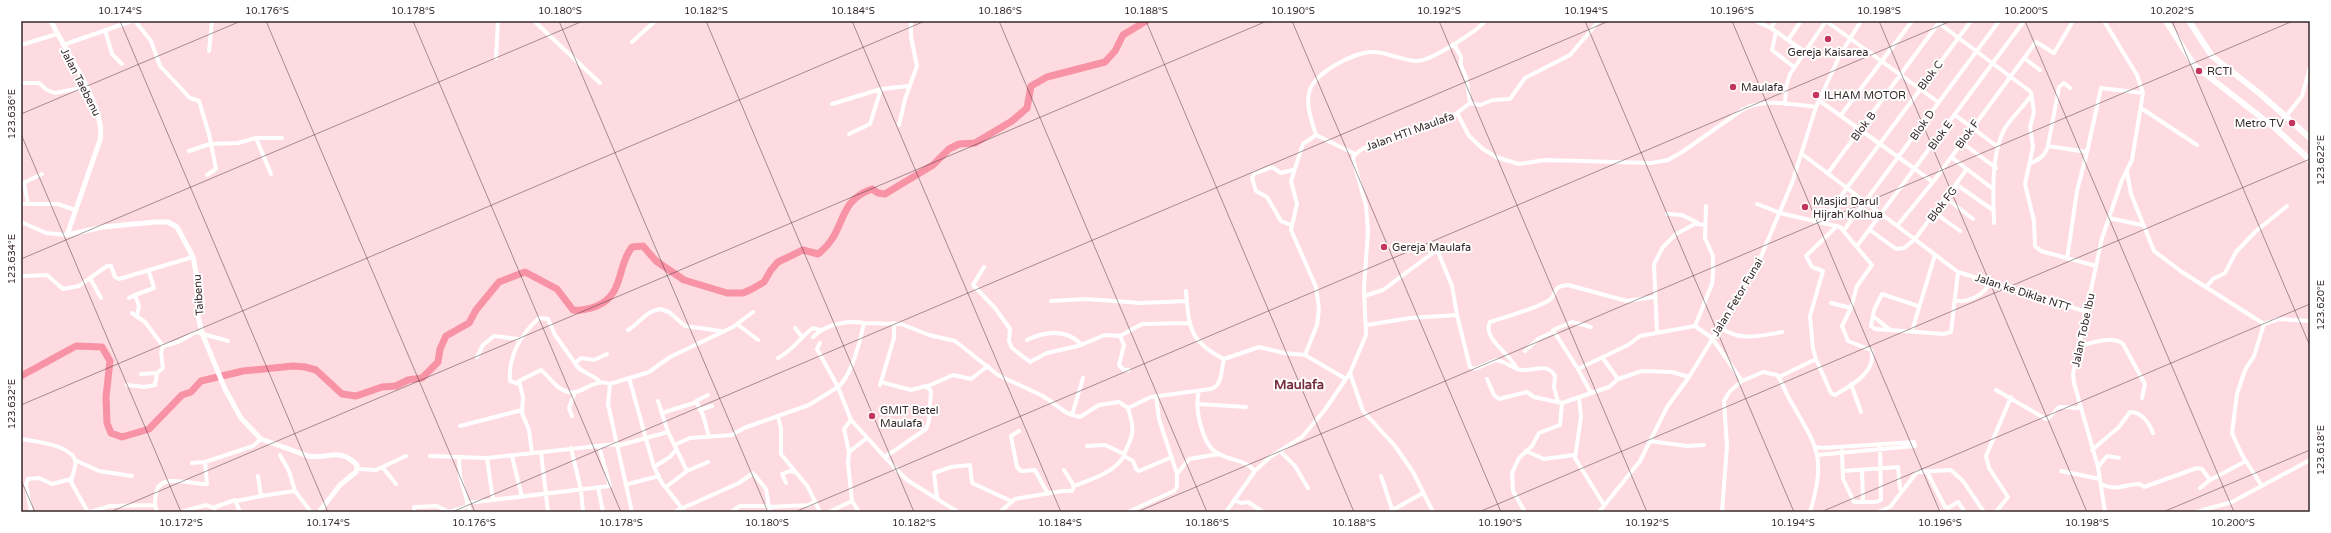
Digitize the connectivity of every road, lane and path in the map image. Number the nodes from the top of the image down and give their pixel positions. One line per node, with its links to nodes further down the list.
1 (51, 21): 28 (main road, Jalan Taebenu)
2 (132, 21): 26 (street)
3 (135, 21): 79 (street)
4 (212, 21): 36 (street)
5 (498, 21): 39 (street)
6 (534, 21): 49 (street)
7 (655, 21): 32 (street)
8 (912, 21): 51 (street)
9 (1485, 21): 33 (street)
10 (1599, 21): 60 (street)
11 (1755, 21): 25 (street)
12 (1775, 21): 25 (street)
13 (1801, 21): 31 (street)
14 (1826, 21): 29 (street); 38 (street)
15 (1860, 21): 29 (street, Jalan Fetor Funai)
16 (1912, 21): 41 (street)
17 (1971, 21): 30 (street, Blok C)
18 (1999, 21): 37 (street, Blok D)
19 (2073, 21): 40 (street, Blok F)
20 (2104, 21): 56 (street)
21 (2166, 21): 72 (highway)
22 (2189, 21): 68 (highway)
23 (1938, 22): 30 (street); 47 (street, Blok B)
24 (2023, 22): 42 (street, Blok E)
25 (1770, 28): 27 (street)
26 (105, 30): 35 (street); 43 (street)
27 (1776, 32): 31 (street); 45 (street)
28 (57, 34): 34 (street); 35 (main road, Jalan Taebenu)
29 (1850, 37): 41 (street); 58 (street, Jalan Fetor Funai)
30 (1958, 38): 37 (street); 55 (street, Blok C)
31 (1788, 40): 38 (street)
32 (632, 42)
33 (1454, 44): 60 (street); 74 (street)
34 (21, 45)
35 (63, 45): 52 (main road, Jalan Taebenu)
36 (209, 51)
37 (1977, 51): 42 (street); 59 (street, Blok D)
38 (1805, 52): 45 (street)
39 (496, 58)
40 (2024, 58): 46 (street); 48 (street, Blok F)
41 (1882, 61): 47 (street); 66 (street)
42 (1993, 63): 48 (street); 67 (street, Blok E)
43 (122, 64)
44 (2310, 67): 68 (street)
45 (1794, 68): 62 (street)
46 (2040, 70)
47 (1901, 75): 55 (street); 71 (street, Blok B)
48 (2010, 77): 57 (street); 70 (street, Blok F)
49 (600, 83)
50 (21, 84): 52 (street)
51 (909, 86): 54 (street); 69 (street)
52 (86, 87): 113 (main road, Jalan Taebenu)
53 (2070, 88): 82 (street)
54 (881, 89): 61 (street); 73 (street)
55 (1920, 89): 59 (street); 80 (street, Blok C)
56 (2143, 93): 64 (street, Jalan Tobe Ibu); 85 (street)
57 (2031, 96): 83 (street); 91 (street)
58 (1820, 101): 63 (street, Jalan Fetor Funai); 66 (street)
59 (1938, 102): 88 (street, Blok D)
60 (1470, 103): 65 (street)
61 (832, 104)
62 (1785, 104): 63 (street, Jalan HTI Maulafa); 65 (street, Jalan HTI Maulafa)
63 (1816, 107): 87 (street, Jalan Fetor Funai)
64 (2141, 108): 81 (street); 96 (street, Jalan Tobe Ibu)
65 (1457, 113): 86 (street, Jalan HTI Maulafa)
66 (1841, 115): 71 (street)
67 (1955, 115): 70 (street); 93 (street, Blok E)
68 (2284, 116): 72 (street); 77 (highway)
69 (899, 125)
70 (1972, 127): 78 (street, Blok F); 83 (street)
71 (1861, 129): 80 (street); 97 (street, Blok B)
72 (2276, 129): 90 (highway)
73 (849, 134)
74 (1316, 135): 86 (street); 95 (street)
75 (256, 138): 76 (street); 79 (street); 99 (street)
76 (282, 138)
77 (2310, 138)
78 (1961, 142): 89 (street, Blok F); 92 (street)
79 (210, 144): 84 (street); 100 (street)
80 (1880, 144): 88 (street); 104 (street, Blok C)
81 (2197, 145)
82 (2048, 146): 85 (street); 91 (street)
83 (1998, 147): 92 (street)
84 (189, 151)
85 (2087, 152): 138 (street)
86 (1355, 154): 149 (street, Jalan HTI Maulafa)
87 (1802, 154): 97 (street, Jalan ke Diklat NTT); 115 (street, Jalan Fetor Funai)
88 (1899, 157): 93 (street); 107 (street, Blok D)
89 (1951, 157): 94 (street); 101 (street, Blok F)
90 (2310, 160)
91 (2030, 163): 138 (street)
92 (1996, 168): 105 (street)
93 (1916, 169): 101 (street); 116 (street, Blok E)
94 (1967, 169): 103 (street, Blok FG); 105 (street)
95 (1293, 170): 125 (street); 125 (street)
96 (2127, 172): 119 (street, Jalan Tobe Ibu); 127 (street)
97 (1828, 173): 104 (street, Jalan ke Diklat NTT)
98 (42, 174): 102 (street)
99 (271, 174)
100 (207, 175)
101 (1933, 182): 129 (street, Blok F)
102 (23, 184): 109 (street)
103 (1957, 185): 106 (street, Blok FG); 114 (street)
104 (1848, 187): 107 (street, Jalan ke Diklat NTT); 123 (street, Blok C)
105 (1993, 189): 114 (street)
106 (1946, 198): 117 (street, Blok FG); 120 (street)
107 (1866, 201): 116 (street, Jalan ke Diklat NTT); 130 (street, Blok D)
108 (21, 204): 109 (street)
109 (28, 204): 113 (street)
110 (1757, 204): 115 (street)
111 (1706, 206): 126 (street)
112 (2287, 206): 146 (street)
113 (75, 210): 133 (main road, Jalan Taebenu)
114 (1993, 210): 124 (street)
115 (1780, 213): 123 (street); 172 (street, Jalan Fetor Funai)
116 (1882, 213): 129 (street, Jalan ke Diklat NTT); 131 (street, Blok E)
117 (1935, 213): 132 (street); 134 (street, Blok FG)
118 (1667, 214): 122 (street)
119 (2109, 218): 127 (street); 139 (street, Jalan Tobe Ibu)
120 (1973, 219)
121 (21, 222): 133 (street)
122 (1699, 223): 126 (street); 150 (street)
123 (1826, 223): 128 (street)
124 (1994, 223)
125 (1291, 224): 197 (street)
126 (1705, 225): 170 (street)
127 (2142, 225): 146 (street)
128 (1837, 226): 130 (street); 202 (street)
129 (1897, 226): 134 (street, Jalan ke Diklat NTT)
130 (1844, 230): 135 (street)
131 (1870, 230): 134 (street, Blok FG); 135 (street, Blok E)
132 (1960, 231)
133 (67, 235): 137 (main road, Taibenu)
134 (1915, 238): 136 (street, Jalan ke Diklat NTT)
135 (1857, 246): 158 (street)
136 (1935, 255): 142 (street, Jalan ke Diklat NTT); 157 (street)
137 (193, 257): 141 (street); 181 (main road, Taibenu)
138 (2067, 259): 139 (street)
139 (2096, 266): 160 (street, Jalan Tobe Ibu)
140 (984, 267): 192 (street)
141 (149, 272): 144 (street); 148 (street)
142 (1958, 272): 145 (street, Jalan ke Diklat NTT); 155 (street, Jalan ke Diklat NTT)
143 (21, 276): 144 (street)
144 (90, 278): 151 (street)
145 (1991, 281): 155 (street); 160 (street, Jalan ke Diklat NTT)
146 (2207, 286): 168 (street)
147 (1186, 291): 154 (street)
148 (136, 296): 152 (street); 193 (street)
149 (1364, 296): 161 (street); 169 (street, Jalan HTI Maulafa)
150 (1654, 297): 182 (street); 205 (street)
151 (101, 298)
152 (129, 298)
153 (1051, 301): 154 (street)
154 (1187, 301): 166 (street)
155 (1956, 301): 178 (street, Jalan ke Diklat NTT)
156 (1831, 303): 158 (street)
157 (1918, 306): 162 (street); 178 (street)
158 (1851, 308): 222 (street)
159 (753, 312): 167 (street)
160 (2087, 312): 194 (street, Jalan Tobe Ibu)
161 (1457, 315): 169 (street); 205 (street)
162 (1873, 316): 176 (street); 176 (street)
163 (2310, 321): 168 (street)
164 (864, 323): 165 (street); 175 (street); 225 (street)
165 (894, 323): 204 (street); 224 (street)
166 (1189, 323): 183 (street); 201 (street)
167 (737, 324): 177 (street); 188 (street)
168 (2264, 324): 293 (street)
169 (1367, 325): 209 (street, Jalan HTI Maulafa)
170 (1695, 326): 182 (street); 186 (street)
171 (1591, 327): 179 (street)
172 (1720, 327): 180 (street); 186 (street, Jalan Fetor Funai)
173 (795, 328): 184 (street)
174 (628, 330): 177 (street)
175 (820, 330): 184 (street); 185 (street)
176 (1889, 330): 178 (street)
177 (721, 331): 213 (street)
178 (1912, 331)
179 (1553, 332): 195 (street); 207 (street)
180 (1782, 332)
181 (202, 333): 190 (street); 193 (street); 258 (main road, Taibenu)
182 (1658, 333): 199 (street)
183 (1120, 336): 192 (street); 206 (street)
184 (802, 337): 200 (street)
185 (813, 337)
186 (1712, 338): 211 (street, Jalan Fetor Funai); 218 (street)
187 (519, 340): 198 (street); 203 (street); 220 (street)
188 (758, 340)
189 (1027, 340): 192 (street)
190 (228, 341)
191 (820, 343): 225 (street)
192 (1082, 345)
193 (163, 346): 208 (street)
194 (2079, 346): 234 (street); 242 (street, Jalan Tobe Ibu)
195 (1525, 351)
196 (607, 354): 203 (street)
197 (1306, 355): 201 (street); 215 (street)
198 (477, 357)
199 (1602, 357): 207 (street); 217 (street)
200 (778, 358)
201 (1224, 359): 227 (street)
202 (1816, 359): 212 (street); 222 (street)
203 (576, 363): 219 (street)
204 (988, 366): 224 (street); 247 (street)
205 (1517, 369): 237 (street)
206 (1129, 370)
207 (1578, 370): 229 (street)
208 (157, 373): 210 (street); 223 (street)
209 (1350, 373): 215 (street, Jalan HTI Maulafa); 331 (street)
210 (141, 374)
211 (1689, 377): 217 (street); 260 (street, Jalan Fetor Funai)
212 (1779, 377): 218 (street); 268 (street)
213 (629, 378): 221 (street); 259 (street)
214 (1083, 378): 247 (street)
215 (1346, 379): 272 (street, Jalan HTI Maulafa)
216 (1487, 379): 237 (street)
217 (1618, 379): 229 (street)
218 (1742, 381): 382 (street)
219 (600, 382): 221 (street); 228 (street)
220 (518, 384): 228 (street); 243 (street)
221 (610, 384): 261 (street)
222 (1851, 384): 245 (street)
223 (127, 385)
224 (928, 386): 286 (street)
225 (838, 387): 249 (street); 250 (street)
226 (1996, 390): 232 (street)
227 (1199, 391): 231 (street); 238 (street)
228 (575, 392): 248 (street)
229 (1591, 394): 233 (street)
230 (708, 395): 236 (street)
231 (1156, 396): 241 (street); 287 (street)
232 (2011, 397): 242 (street); 388 (street)
233 (1579, 398): 237 (street); 281 (street)
234 (2142, 398)
235 (658, 401): 246 (street)
236 (697, 402): 244 (street); 246 (street)
237 (1560, 403): 273 (street)
238 (1198, 404): 240 (street); 278 (street)
239 (712, 406): 244 (street)
240 (1246, 407)
241 (1128, 408): 247 (street); 280 (street)
242 (2081, 408): 271 (street, Jalan Tobe Ibu)
243 (522, 410): 251 (street); 277 (street)
244 (700, 410): 255 (street)
245 (1861, 412)
246 (662, 413): 253 (street)
247 (1072, 415)
248 (572, 416)
249 (778, 417): 255 (street); 308 (street)
250 (851, 420): 256 (street); 275 (street)
251 (460, 426)
252 (1019, 431): 333 (street)
253 (668, 432): 259 (street); 262 (street)
254 (2153, 433): 271 (street)
255 (709, 437): 262 (street)
256 (866, 438): 275 (street); 286 (street)
257 (21, 439): 291 (street)
258 (261, 439): 294 (street); 301 (main road)
259 (646, 439): 261 (street); 297 (street)
260 (1649, 441): 263 (street); 346 (street, Jalan Fetor Funai)
261 (616, 445): 264 (street); 320 (street)
262 (674, 445): 270 (street)
263 (1704, 445)
264 (599, 446): 269 (street); 324 (street)
265 (1087, 446): 280 (street)
266 (1841, 446): 267 (street); 268 (street); 276 (street)
267 (1880, 446): 267 (street); 276 (street); 300 (street)
268 (1815, 447): 282 (street)
269 (571, 448): 274 (street); 329 (street)
270 (676, 450): 297 (street); 304 (street)
271 (2092, 450): 298 (street, Jalan Tobe Ibu)
272 (1280, 451): 305 (street, Jalan HTI Maulafa); 326 (street)
273 (1526, 451): 281 (street); 380 (street)
274 (541, 452): 277 (street); 332 (street)
275 (849, 452): 341 (street)
276 (1842, 452): 282 (street); 306 (street)
277 (532, 453): 285 (street)
278 (1219, 454): 305 (street); 310 (street)
279 (280, 455): 330 (street)
280 (1124, 455): 287 (street); 322 (street)
281 (1574, 455): 346 (street)
282 (1817, 455): 383 (street)
283 (406, 456): 299 (street)
284 (430, 456): 290 (street)
285 (512, 456): 288 (street); 335 (street)
286 (885, 457): 336 (street)
287 (1172, 457): 310 (street)
288 (487, 458): 290 (street); 337 (street)
289 (2119, 458): 298 (street)
290 (459, 459): 344 (street)
291 (75, 460): 311 (street); 315 (street)
292 (2310, 460): 323 (street)
293 (2246, 461): 317 (street); 323 (street)
294 (205, 462): 296 (street); 345 (street)
295 (708, 462): 304 (street)
296 (192, 463)
297 (654, 467): 313 (street)
298 (2098, 467): 316 (street, Jalan Tobe Ibu)
299 (382, 468): 301 (street); 319 (street)
300 (1880, 469): 303 (street); 328 (street); 343 (street)
301 (358, 470): 359 (main road)
302 (1064, 470): 322 (street)
303 (1862, 470): 306 (street); 343 (street)
304 (687, 471): 325 (street)
305 (1255, 471): 338 (street, Jalan HTI Maulafa)
306 (1843, 471): 343 (street)
307 (2061, 471): 316 (street)
308 (794, 472): 318 (street); 340 (street)
309 (1927, 472): 348 (street); 386 (street); 387 (street)
310 (1177, 474): 351 (street)
311 (132, 476)
312 (258, 476): 334 (street)
313 (658, 476): 320 (street); 325 (street)
314 (1381, 476): 378 (street)
315 (71, 479): 353 (street); 354 (street)
316 (2100, 479): 321 (street, Jalan Tobe Ibu)
317 (2210, 480): 321 (street); 327 (street)
318 (786, 483)
319 (396, 484)
320 (628, 484): 365 (street)
321 (2101, 484): 389 (street, Jalan Tobe Ibu)
322 (1074, 486): 333 (street)
323 (2262, 486): 390 (street)
324 (598, 487): 329 (street); 364 (street)
325 (666, 487): 349 (street)
326 (1308, 488)
327 (2200, 488)
328 (1900, 489)
329 (581, 490): 332 (street); 363 (street)
330 (295, 491): 334 (street); 358 (street)
331 (1423, 493): 378 (street); 379 (street)
332 (546, 494): 335 (street); 362 (street)
333 (1048, 494): 342 (street)
334 (261, 496): 339 (street)
335 (522, 497): 337 (street)
336 (937, 498): 342 (street); 373 (street)
337 (494, 500): 344 (street)
338 (1234, 500): 376 (street, Jalan HTI Maulafa); 377 (street)
339 (237, 501): 350 (street); 357 (street)
340 (815, 501): 347 (street); 370 (street)
341 (852, 501): 371 (street); 372 (street)
342 (1011, 501): 374 (street)
343 (1864, 502)
344 (468, 504): 360 (street); 361 (street)
345 (155, 505): 352 (street); 355 (street)
346 (1604, 505): 381 (street, Jalan Fetor Funai)
347 (769, 507): 349 (street); 368 (street); 369 (street)
348 (1890, 507): 384 (street); 385 (street)
349 (682, 508): 366 (street); 367 (street)
350 (214, 510): 356 (street)
351 (1134, 510): 375 (street)
352 (100, 511): 354 (street)
353 (31, 512)
354 (89, 512)
355 (157, 512)
356 (181, 512)
357 (240, 512)
358 (311, 512)
359 (319, 512)
360 (414, 512)
361 (470, 512)
362 (548, 512)
363 (583, 512)
364 (603, 512)
365 (632, 512)
366 (674, 512)
367 (685, 512)
368 (731, 512)
369 (771, 512)
370 (820, 512)
371 (828, 512)
372 (859, 512)
373 (958, 512)
374 (1000, 512)
375 (1128, 512)
376 (1226, 512)
377 (1263, 512)
378 (1392, 512)
379 (1433, 512)
380 (1525, 512)
381 (1599, 512)
382 (1722, 512)
383 (1810, 512)
384 (1878, 512)
385 (1893, 512)
386 (1965, 512)
387 (1984, 512)
388 (1996, 512)
389 (2105, 512)
390 (2196, 512)

